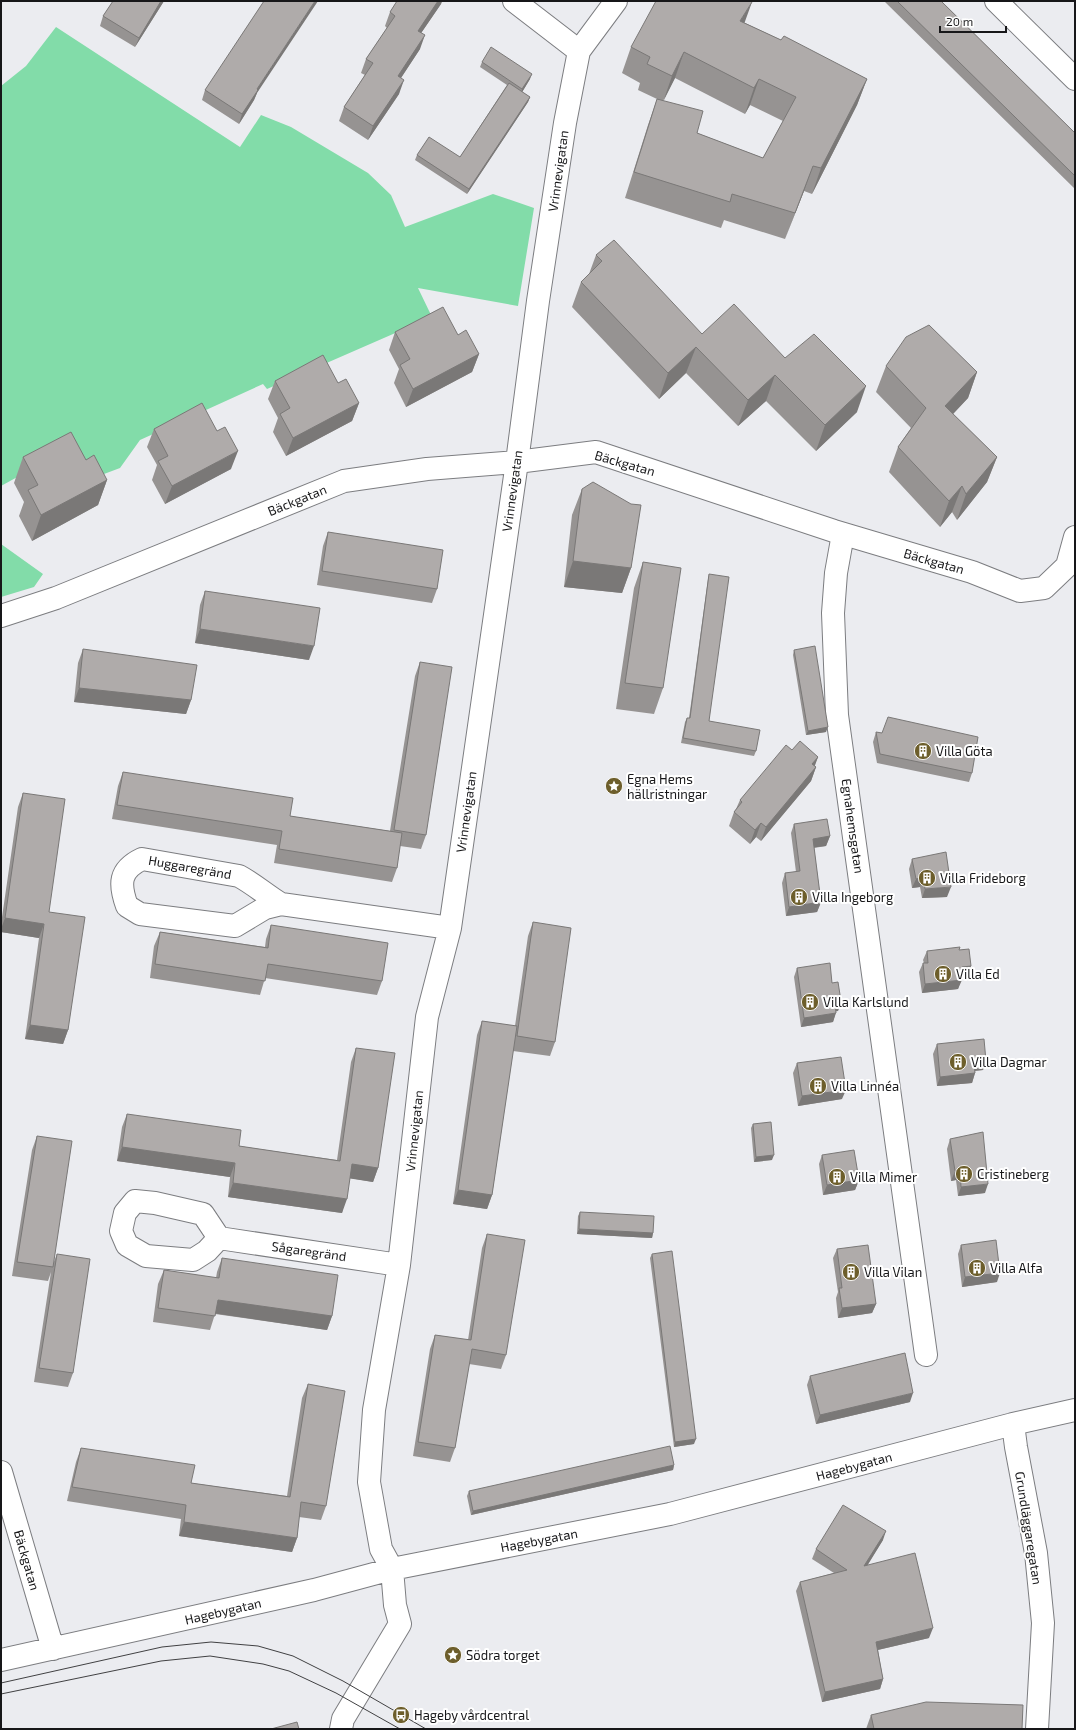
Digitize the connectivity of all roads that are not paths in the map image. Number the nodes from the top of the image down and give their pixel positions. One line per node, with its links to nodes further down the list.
1 (514, 1): 4 (street)
2 (616, 1): 4 (street, Vrinnevigatan)
3 (996, 1): 5 (street)
4 (579, 51): 6 (street, Vrinnevigatan)
5 (1075, 79)
6 (517, 462): 7 (street, Bäckgatan); 9 (street, Bäckgatan); 11 (street, Vrinnevigatan)
7 (843, 534): 8 (street, Bäckgatan); 14 (street, Egnahemsgatan)
8 (1073, 545)
9 (1, 616)
10 (281, 904): 10 (street, Huggaregränd); 11 (street, Huggaregränd)
11 (450, 928): 13 (street, Vrinnevigatan)
12 (219, 1238): 13 (street, Sågaregränd)
13 (399, 1265): 18 (street, Vrinnevigatan)
14 (926, 1355)
15 (1075, 1410): 16 (street, Hagebygatan)
16 (1014, 1424): 18 (street, Hagebygatan); 22 (street, Grundläggaregatan)
17 (1, 1472): 19 (street, Bäckgatan)
18 (392, 1570): 19 (street, Hagebygatan); 21 (street)
19 (53, 1649): 20 (street, Hagebygatan)
20 (1, 1660)
21 (341, 1729)
22 (1037, 1729)

